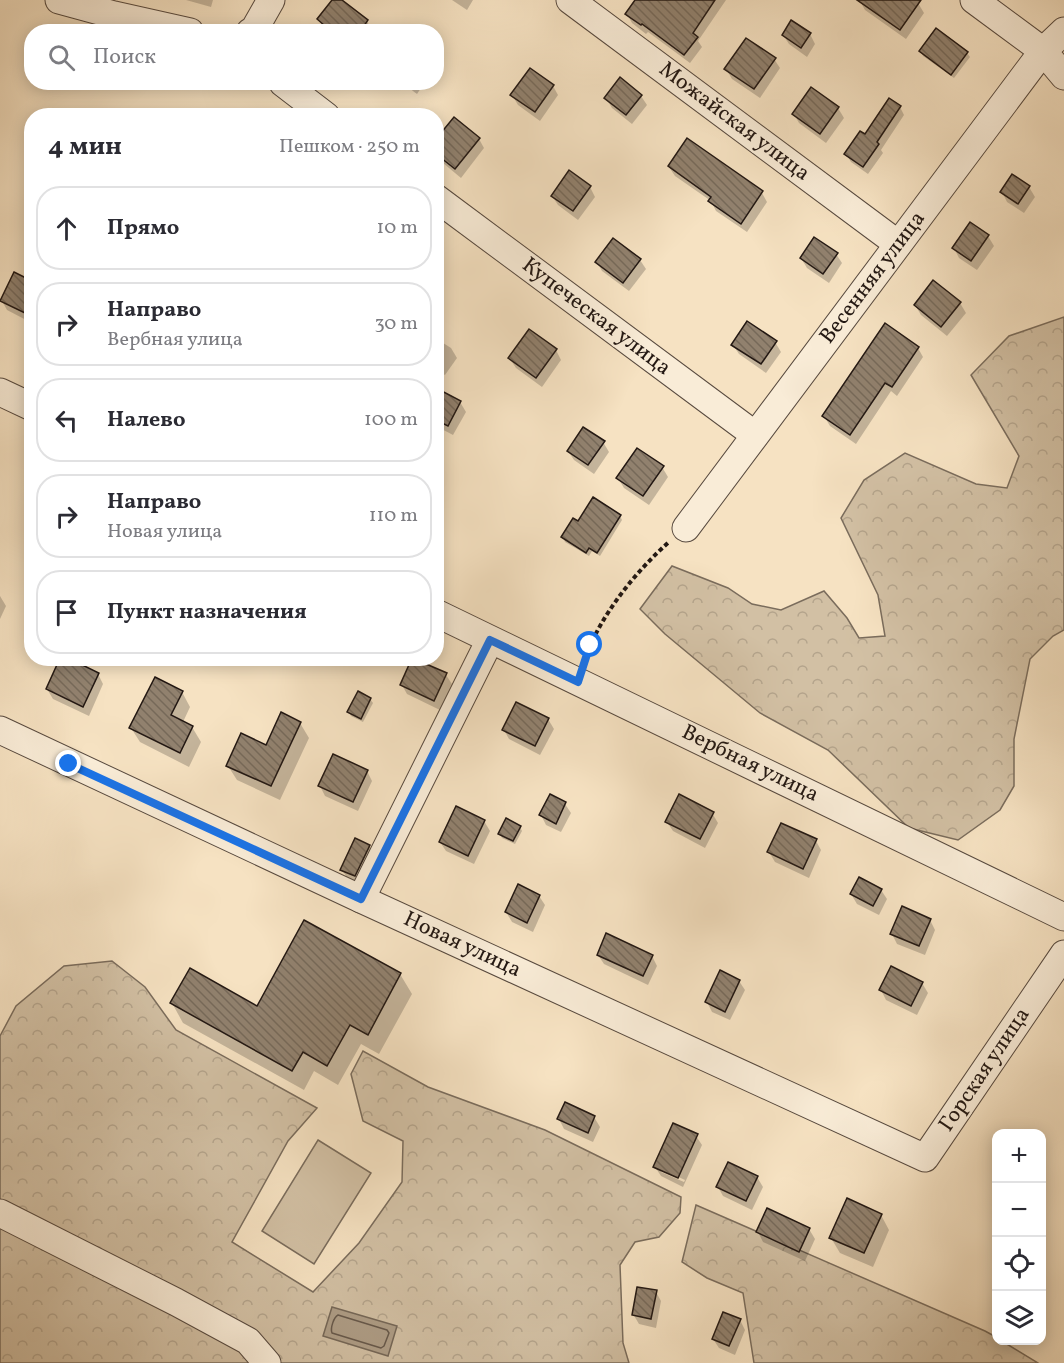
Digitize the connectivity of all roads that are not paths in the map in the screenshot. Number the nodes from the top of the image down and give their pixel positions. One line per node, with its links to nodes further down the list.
1 (59, 0): 5 (street)
2 (271, 0): 6 (street)
3 (570, 0): 13 (street, Можайская улица)
4 (974, 0): 8 (street)
5 (154, 24)
6 (257, 24)
7 (1064, 31): 8 (street, Весенняя улица)
8 (1043, 51): 9 (street); 13 (street, Весенняя улица)
9 (1064, 76)
10 (292, 90): 11 (street)
11 (316, 108)
12 (444, 204): 16 (street, Купеческая улица)
13 (898, 244): 16 (street, Весенняя улица)
14 (0, 392): 15 (street)
15 (24, 403)
16 (755, 435): 17 (street, Весенняя улица)
17 (686, 528)
18 (444, 617): 19 (street, Вербная улица)
19 (490, 640): 21 (street); 22 (street, Вербная улица)
20 (0, 730): 21 (street, Новая улица)
21 (361, 899): 24 (street, Новая улица)
22 (1064, 917)
23 (1064, 954): 24 (street, Горская улица)
24 (926, 1158)
25 (0, 1213): 26 (street)
26 (267, 1363)

